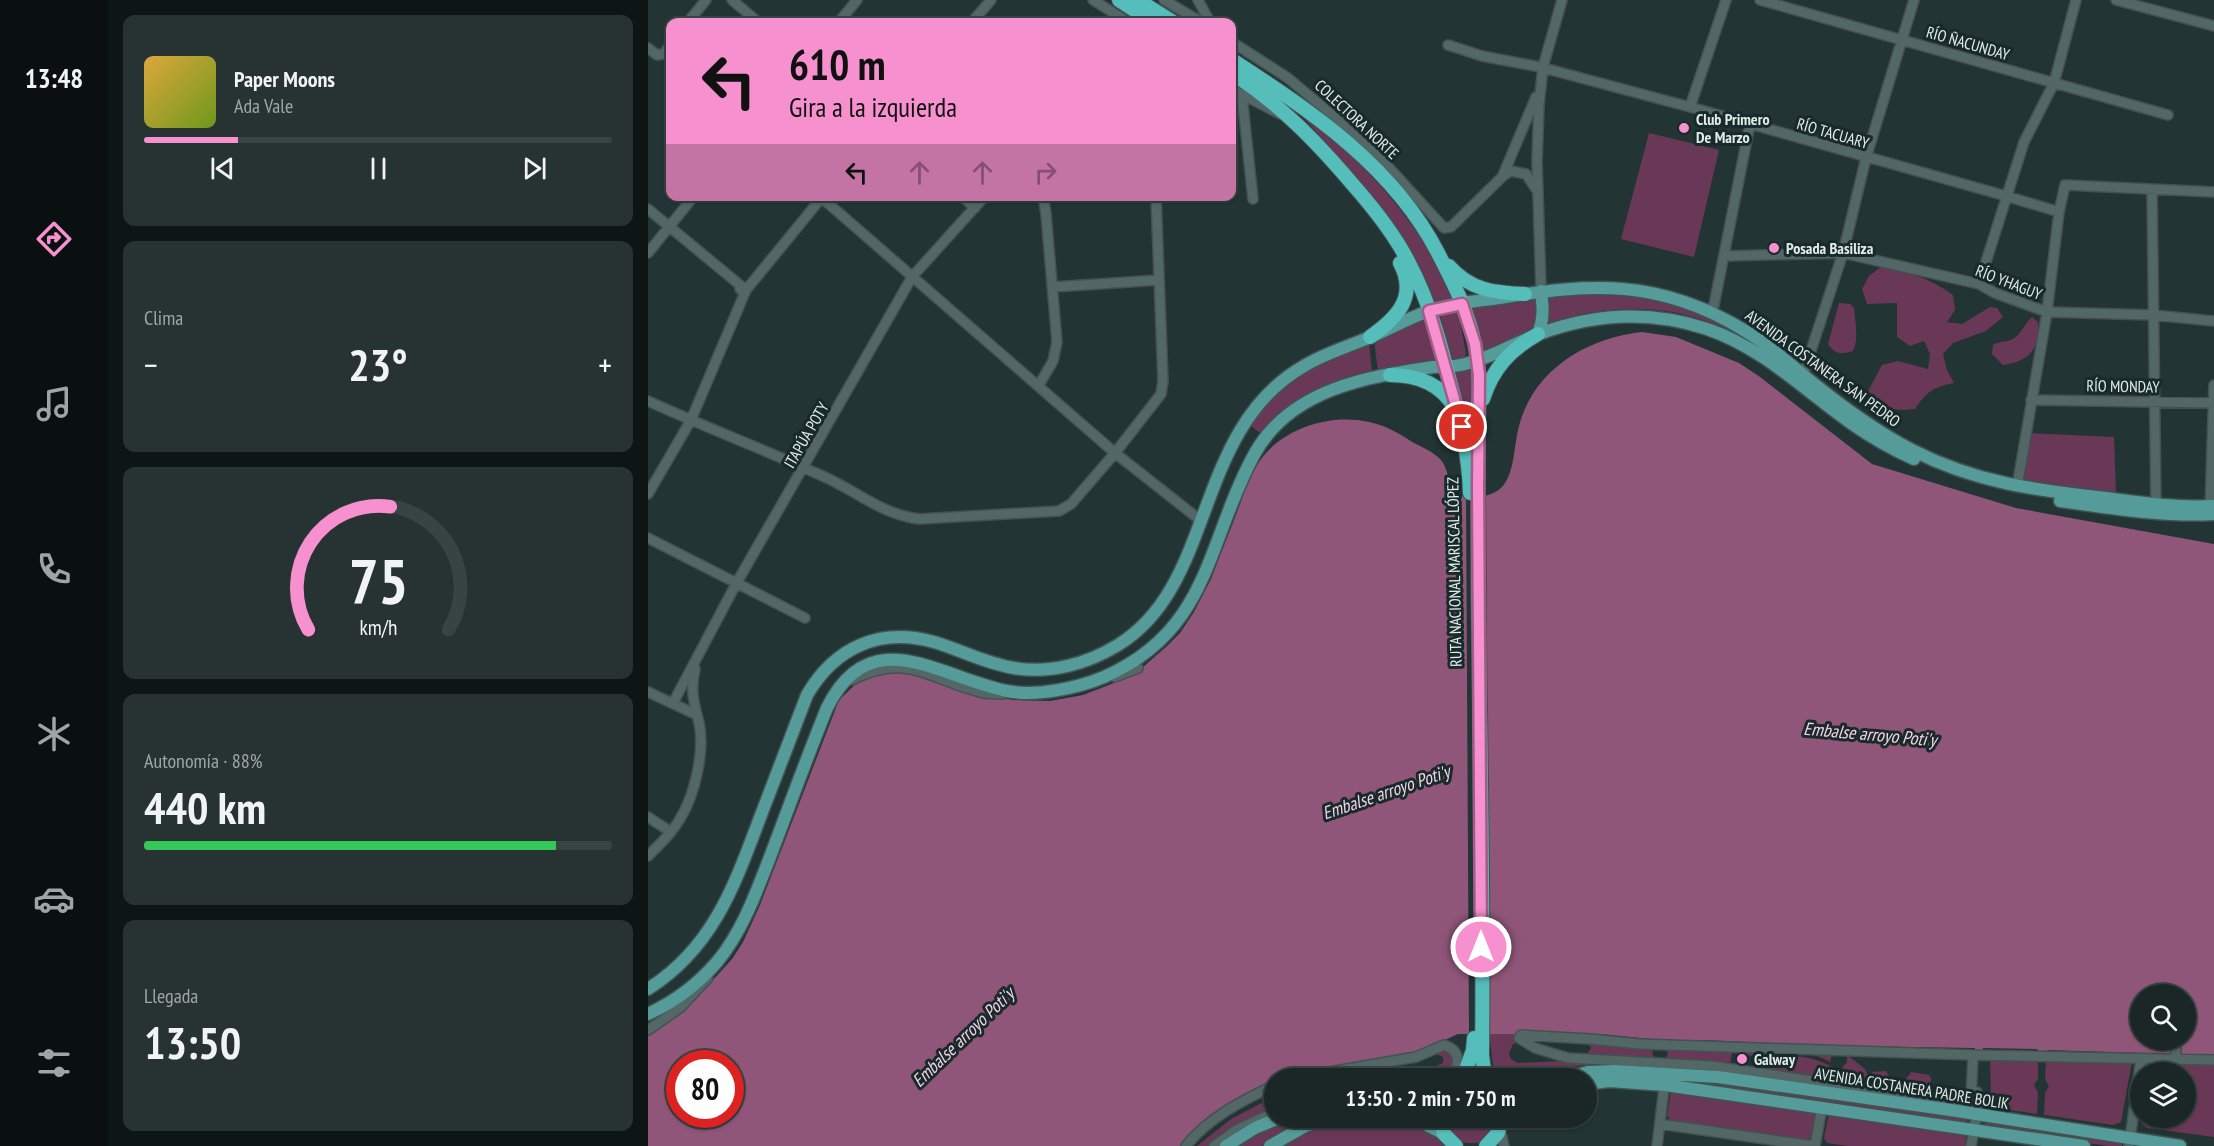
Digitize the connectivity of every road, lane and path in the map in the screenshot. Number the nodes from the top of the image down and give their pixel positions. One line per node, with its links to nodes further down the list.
1 (706, 0): 16 (street)
2 (732, 0): 17 (street)
3 (857, 0): 18 (street)
4 (991, 0): 19 (street)
5 (1093, 0): 20 (street)
6 (1119, 0): 15 (highway)
7 (1164, 0): 22 (street)
8 (1198, 0): 23 (street)
9 (1562, 0): 31 (street)
10 (1726, 0): 37 (street)
11 (1760, 0): 25 (street, RÍO ÑACUNDAY)
12 (1914, 0): 25 (street)
13 (2076, 0): 34 (street)
14 (2116, 0): 24 (street)
15 (1138, 12): 21 (highway)
16 (691, 18)
17 (753, 18)
18 (842, 18)
19 (975, 18)
20 (1122, 18)
21 (1159, 18)
22 (1194, 18)
23 (1208, 18)
24 (2214, 26)
25 (1900, 39): 34 (street, RÍO ÑACUNDAY); 41 (street)
26 (1236, 45): 43 (street, COLECTORA NORTE)
27 (1448, 45): 31 (street, RÍO TACUARY)
28 (648, 48): 29 (street)
29 (666, 51)
30 (1236, 63): 61 (highway, RUTA NACIONAL MARISCAL LÓPEZ)
31 (1542, 67): 33 (street); 37 (street, RÍO TACUARY)
32 (1236, 76): 39 (highway, RUTA NACIONAL MARISCAL LÓPEZ)
33 (1540, 83): 43 (street); 45 (street)
34 (2054, 83): 38 (street, RÍO ÑACUNDAY); 47 (street)
35 (1236, 92): 36 (street)
36 (1242, 96): 39 (street); 48 (street)
37 (1690, 107): 40 (street, RÍO TACUARY)
38 (2168, 115)
39 (1292, 117): 42 (highway, RUTA NACIONAL MARISCAL LÓPEZ)
40 (1750, 124): 41 (street, RÍO TACUARY); 63 (street)
41 (1866, 158): 47 (street, RÍO TACUARY); 62 (street)
42 (1343, 173): 73 (highway, RUTA NACIONAL MARISCAL LÓPEZ); 78 (highway)
43 (1503, 176): 45 (street)
44 (2152, 190): 46 (street); 58 (street); 75 (street)
45 (1538, 192): 69 (street)
46 (2214, 192)
47 (2006, 196): 58 (street, RÍO TACUARY); 66 (street)
48 (1253, 199)
49 (690, 201): 59 (street)
50 (820, 201): 68 (street)
51 (827, 201): 64 (street)
52 (967, 201): 56 (street)
53 (981, 201): 56 (street, ITAPÚA POTY)
54 (1043, 201): 67 (street)
55 (1156, 201): 65 (street)
56 (975, 208): 64 (street, ITAPÚA POTY)
57 (648, 209): 59 (street)
58 (2059, 212): 74 (street)
59 (669, 227): 60 (street); 68 (street)
60 (648, 253)
61 (1438, 253): 70 (highway); 71 (highway, RUTA NACIONAL MARISCAL LÓPEZ)
62 (1843, 254): 63 (street, RÍO YHAGUY); 66 (street, RÍO YHAGUY); 82 (street)
63 (1725, 256): 72 (street)
64 (912, 277): 83 (street); 93 (street, ITAPÚA POTY)
65 (1159, 280): 67 (street); 92 (street)
66 (1979, 284): 74 (street, RÍO YHAGUY)
67 (1053, 286): 83 (street)
68 (743, 290): 90 (street)
69 (1540, 291): 70 (main road, AVENIDA COSTANERA SAN PEDRO); 72 (main road, AVENIDA COSTANERA SAN PEDRO); 77 (main road)
70 (1525, 294): 71 (main road, AVENIDA COSTANERA SAN PEDRO)
71 (1462, 304): 73 (main road, AVENIDA COSTANERA SAN PEDRO); 79 (highway, RUTA NACIONAL MARISCAL LÓPEZ)
72 (1709, 310): 82 (main road, AVENIDA COSTANERA SAN PEDRO)
73 (1429, 311): 78 (main road, AVENIDA COSTANERA SAN PEDRO); 80 (highway, RUTA NACIONAL MARISCAL LÓPEZ)
74 (2047, 312): 75 (street, RÍO YHAGUY); 85 (street)
75 (2153, 315): 76 (street, RÍO YHAGUY); 86 (street)
76 (2214, 321)
77 (1538, 334): 79 (main road, AVENIDA COSTANERA SAN PEDRO); 89 (highway); 97 (main road, AVENIDA COSTANERA SAN PEDRO)
78 (1371, 337): 99 (main road, AVENIDA COSTANERA SAN PEDRO)
79 (1478, 360): 80 (main road, AVENIDA COSTANERA SAN PEDRO); 89 (highway, RUTA NACIONAL MARISCAL LÓPEZ)
80 (1446, 366): 81 (main road, AVENIDA COSTANERA SAN PEDRO); 91 (highway, RUTA NACIONAL MARISCAL LÓPEZ)
81 (1390, 375): 91 (highway); 113 (main road, AVENIDA COSTANERA SAN PEDRO)
82 (1803, 375): 95 (main road, AVENIDA COSTANERA SAN PEDRO)
83 (1039, 385): 92 (street)
84 (2214, 385): 88 (street)
85 (2031, 400): 86 (street, RÍO MONDAY); 95 (street)
86 (2154, 401): 88 (street, RÍO MONDAY); 97 (street)
87 (648, 402): 90 (street)
88 (2214, 403): 98 (street)
89 (1479, 412): 94 (highway, RUTA NACIONAL MARISCAL LÓPEZ)
90 (691, 420): 93 (street); 96 (street)
91 (1462, 427): 94 (highway, RUTA NACIONAL MARISCAL LÓPEZ)
92 (1115, 453): 93 (street); 99 (street)
93 (805, 468): 101 (street, ITAPÚA POTY)
94 (1474, 486): 116 (highway, RUTA NACIONAL MARISCAL LÓPEZ)
95 (2017, 487): 97 (main road, AVENIDA COSTANERA SAN PEDRO)
96 (648, 494)
97 (2156, 509): 98 (main road, AVENIDA COSTANERA SAN PEDRO)
98 (2212, 510)
99 (1200, 520): 112 (main road, AVENIDA COSTANERA SAN PEDRO)
100 (648, 538): 101 (street)
101 (736, 584): 102 (street); 103 (street, ITAPÚA POTY)
102 (805, 618)
103 (697, 658): 106 (street, ITAPÚA POTY); 107 (street)
104 (1138, 668): 111 (street)
105 (648, 692): 106 (street)
106 (672, 703): 107 (street)
107 (695, 714): 109 (street)
108 (648, 817): 109 (street)
109 (671, 832): 110 (street)
110 (648, 856)
111 (719, 965): 114 (street); 115 (street)
112 (648, 989)
113 (648, 1014)
114 (648, 1019)
115 (648, 1030)
116 (1478, 1039): 124 (highway, RUTA NACIONAL MARISCAL LÓPEZ); 125 (highway, RUTA NACIONAL MARISCAL LÓPEZ)
117 (2176, 1050): 120 (street)
118 (1976, 1056): 118 (street); 119 (street); 131 (street)
119 (2141, 1059): 120 (street); 139 (street)
120 (2176, 1059): 121 (street)
121 (2214, 1060)
122 (1353, 1068): 123 (street)
123 (1457, 1068)
124 (1467, 1068)
125 (1483, 1068)
126 (1597, 1071): 127 (main road, AVENIDA COSTANERA PADRE BOLIK)
127 (1665, 1078): 128 (main road, AVENIDA COSTANERA PADRE BOLIK); 130 (main road, AVENIDA COSTANERA PADRE BOLIK); 131 (main road, AVENIDA COSTANERA PADRE BOLIK); 134 (street)
128 (1597, 1083)
129 (1264, 1091): 141 (street)
130 (1822, 1107): 138 (main road, AVENIDA COSTANERA PADRE BOLIK); 146 (street)
131 (1977, 1114): 138 (street); 139 (main road, AVENIDA COSTANERA PADRE BOLIK)
132 (1264, 1117): 142 (street)
133 (1264, 1124): 143 (main road)
134 (1660, 1124): 145 (street); 146 (street)
135 (1302, 1128): 144 (main road)
136 (1429, 1128): 140 (main road)
137 (1445, 1128): 140 (highway)
138 (1974, 1130): 147 (street); 148 (main road, AVENIDA COSTANERA PADRE BOLIK)
139 (2130, 1142): 149 (main road, AVENIDA COSTANERA PADRE BOLIK)
140 (1452, 1143)
141 (1186, 1146)
142 (1214, 1146)
143 (1226, 1146)
144 (1270, 1146)
145 (1657, 1146)
146 (1815, 1146)
147 (1971, 1146)
148 (2084, 1146)
149 (2180, 1146)

